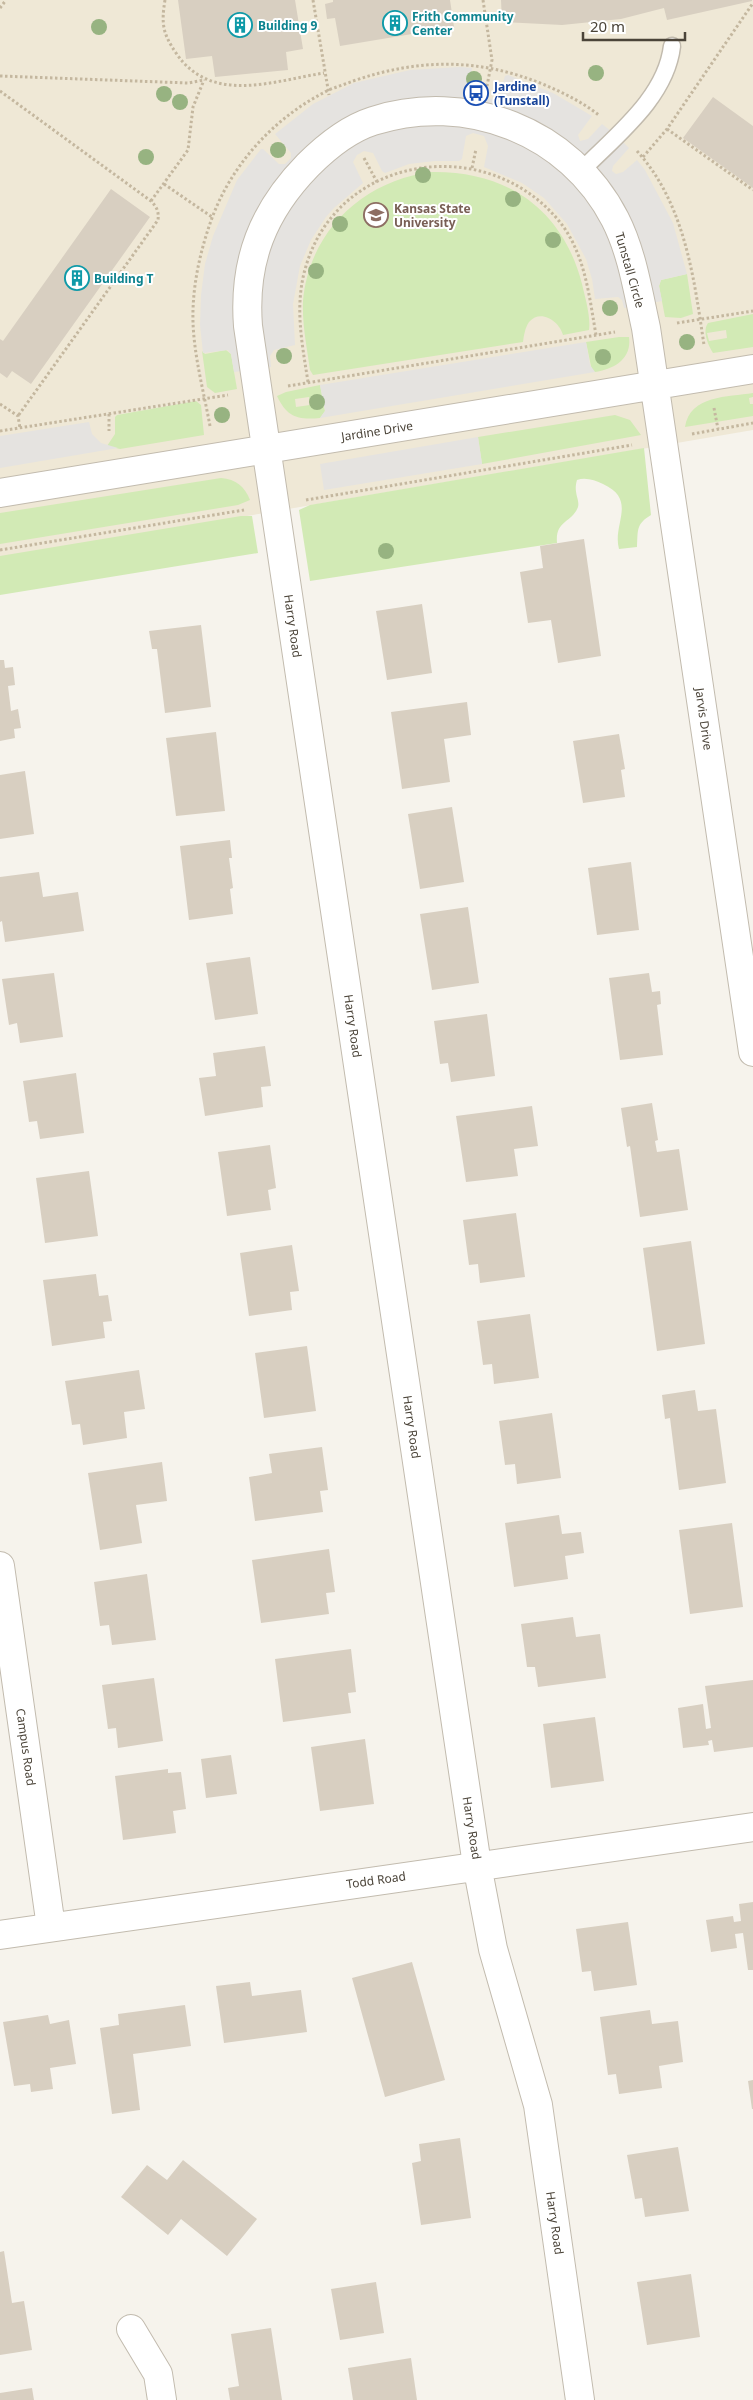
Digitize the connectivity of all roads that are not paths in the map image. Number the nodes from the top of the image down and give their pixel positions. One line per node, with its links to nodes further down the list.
1 (672, 46): 2 (lane)
2 (580, 172): 4 (street, Tunstall Circle); 5 (street, Tunstall Circle)
3 (753, 369): 4 (street, Jardine Drive)
4 (655, 386): 5 (street, Jardine Drive); 7 (street, Jarvis Drive)
5 (267, 449): 6 (street, Jardine Drive); 10 (street, Harry Road)
6 (0, 493)
7 (753, 1052)
8 (0, 1566): 11 (street, Campus Road)
9 (753, 1827): 10 (street, Todd Road)
10 (477, 1865): 11 (street, Todd Road); 15 (street, Harry Road)
11 (51, 1927): 12 (street, Todd Road)
12 (0, 1934)
13 (132, 2329): 14 (street)
14 (162, 2400)
15 (580, 2400)

